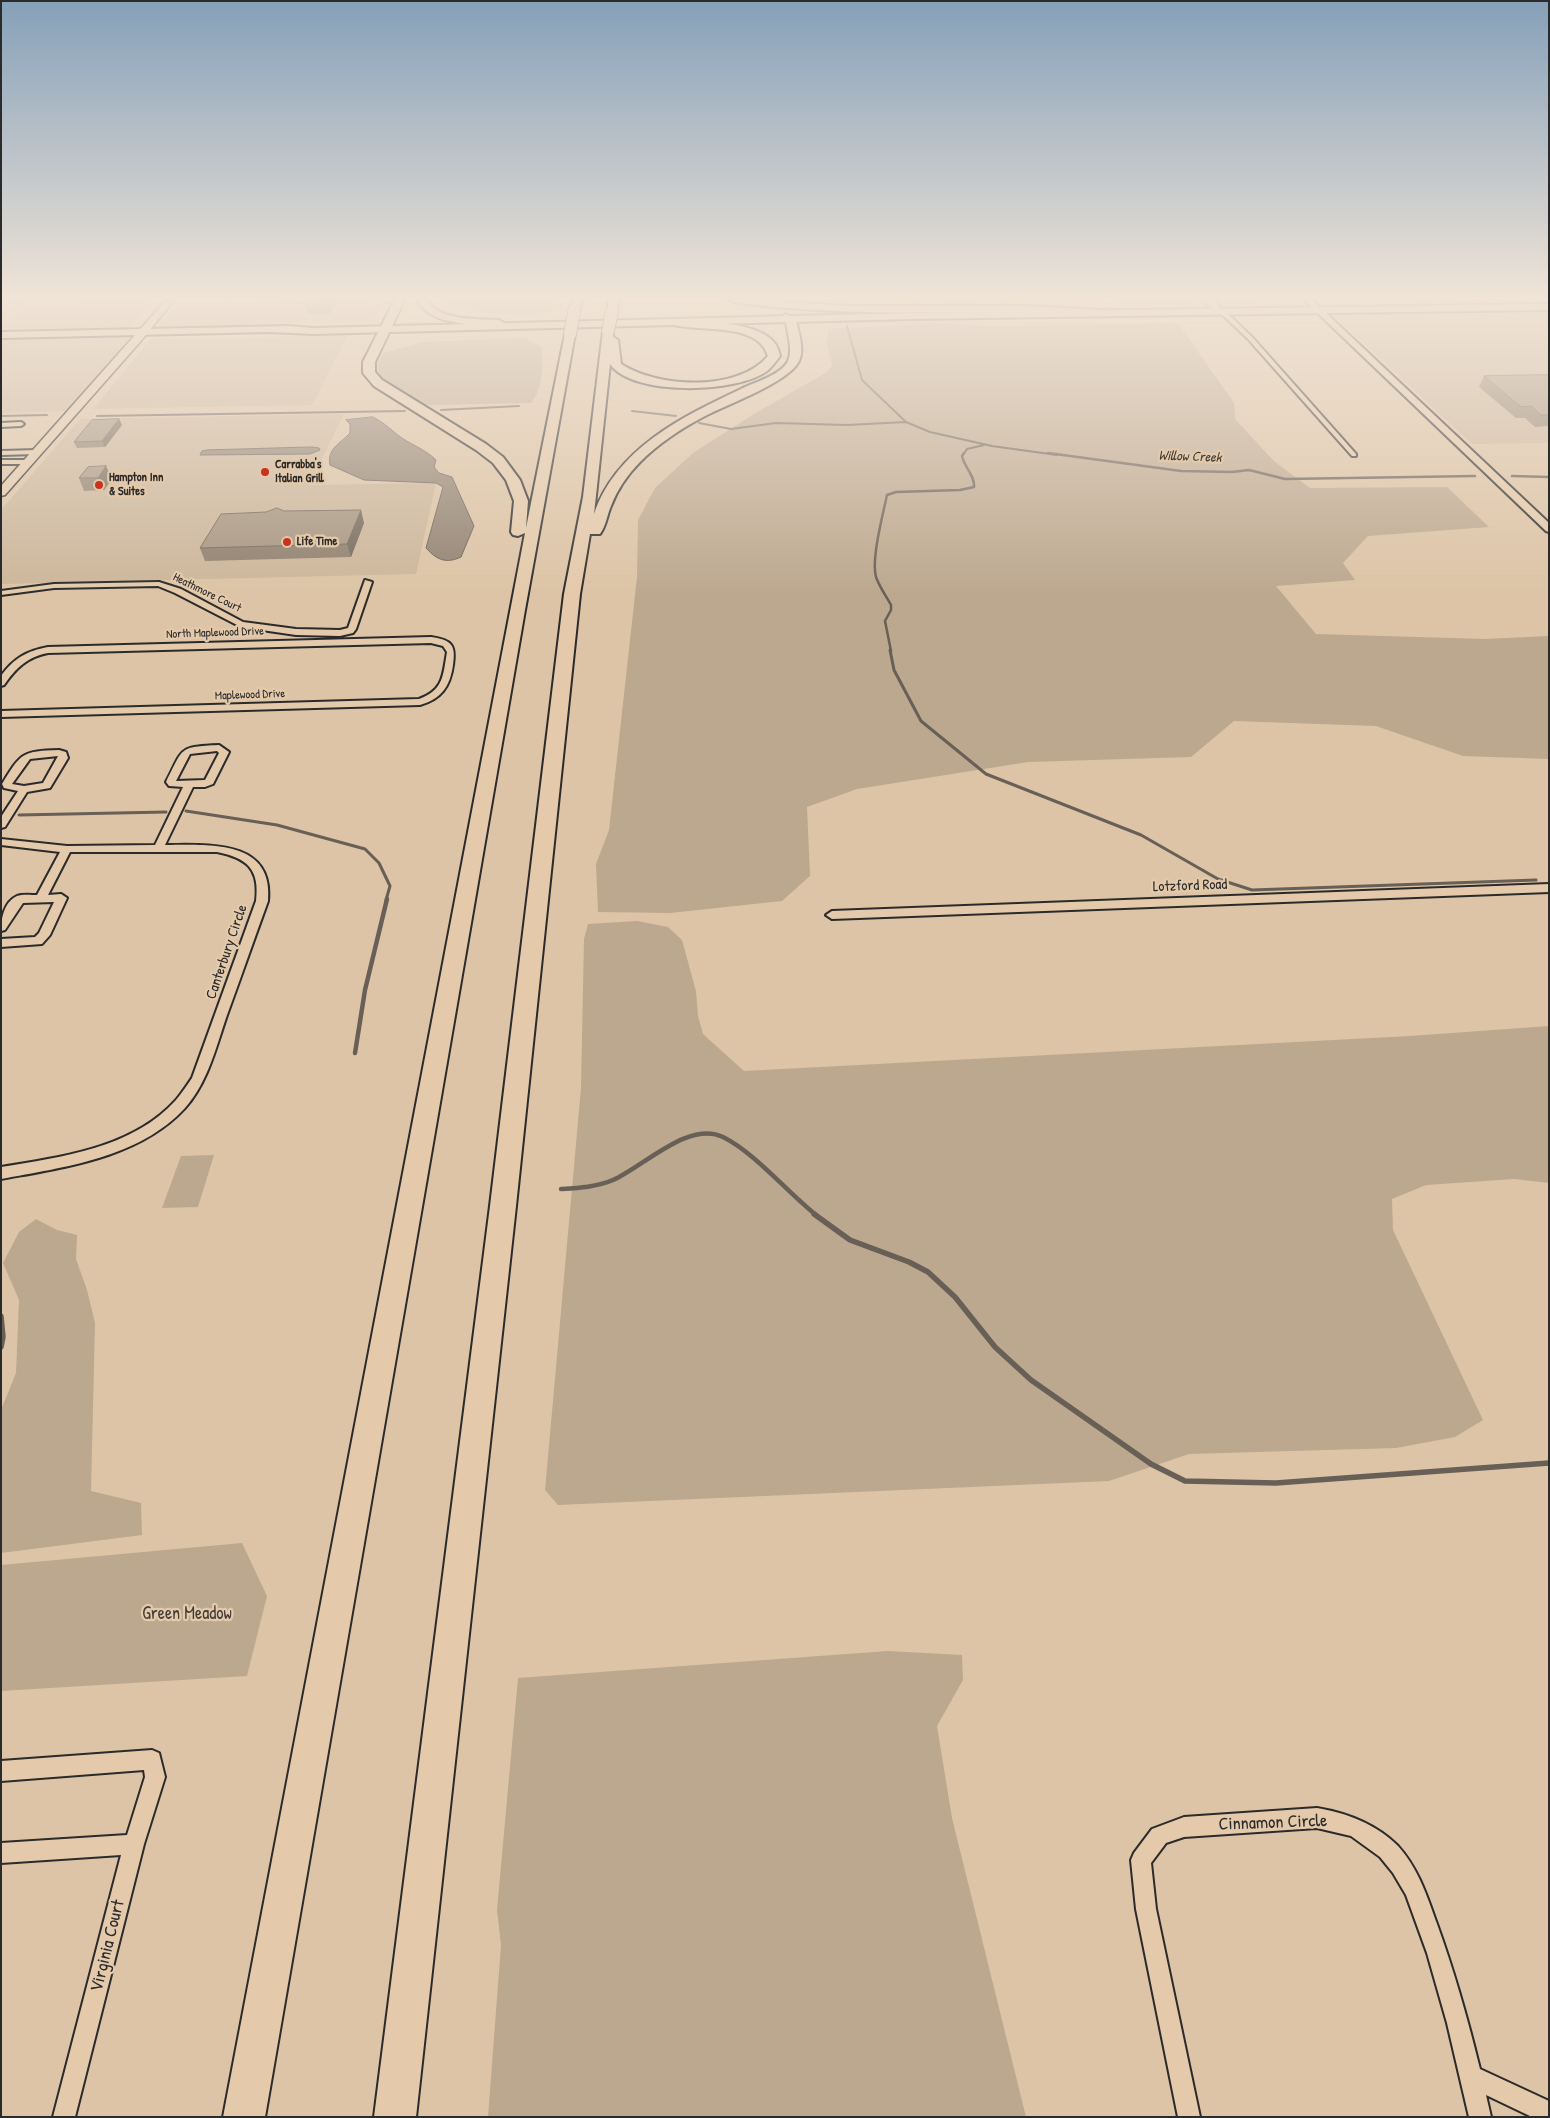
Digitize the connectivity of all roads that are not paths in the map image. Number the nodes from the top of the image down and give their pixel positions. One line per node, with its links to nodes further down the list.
1 (85, 398): 10 (main road)
2 (403, 398): 20 (highway)
3 (558, 398): 20 (highway, bridge)
4 (601, 398): 19 (highway)
5 (732, 398): 19 (highway)
6 (1303, 398): 12 (street)
7 (1411, 398): 16 (street)
8 (21, 424): 9 (street)
9 (1, 425)
10 (37, 452): 11 (street); 14 (main road)
11 (1, 453)
12 (1354, 455)
13 (1, 462): 14 (street)
14 (28, 462): 15 (main road)
15 (1, 493)
16 (1549, 529)
17 (368, 582): 18 (street, Heathmore Court)
18 (1, 593)
19 (572, 594): 43 (highway)
20 (517, 610): 42 (highway)
21 (442, 642): 22 (street, North Maplewood Drive); 23 (street, Maplewood Drive)
22 (1, 683)
23 (1, 714)
24 (189, 784): 24 (street); 29 (street)
25 (24, 789): 25 (street); 26 (street)
26 (1, 825)
27 (1, 842): 28 (street, Canterbury Circle)
28 (67, 849): 29 (street, Canterbury Circle); 31 (street)
29 (158, 849): 35 (street, Canterbury Circle)
30 (1549, 888): 32 (street, Lotzford Road)
31 (41, 897): 33 (street); 34 (street)
32 (832, 915)
33 (1, 927)
34 (1, 943)
35 (1, 1173)
36 (1, 1771): 37 (street, Virginia Court)
37 (134, 1844): 38 (street); 41 (street, Virginia Court)
38 (1, 1853)
39 (1472, 2076): 40 (street); 44 (street, Cinnamon Circle); 45 (street, Cinnamon Circle)
40 (1549, 2113)
41 (64, 2117)
42 (244, 2117)
43 (395, 2117)
44 (1189, 2117)
45 (1480, 2117)

